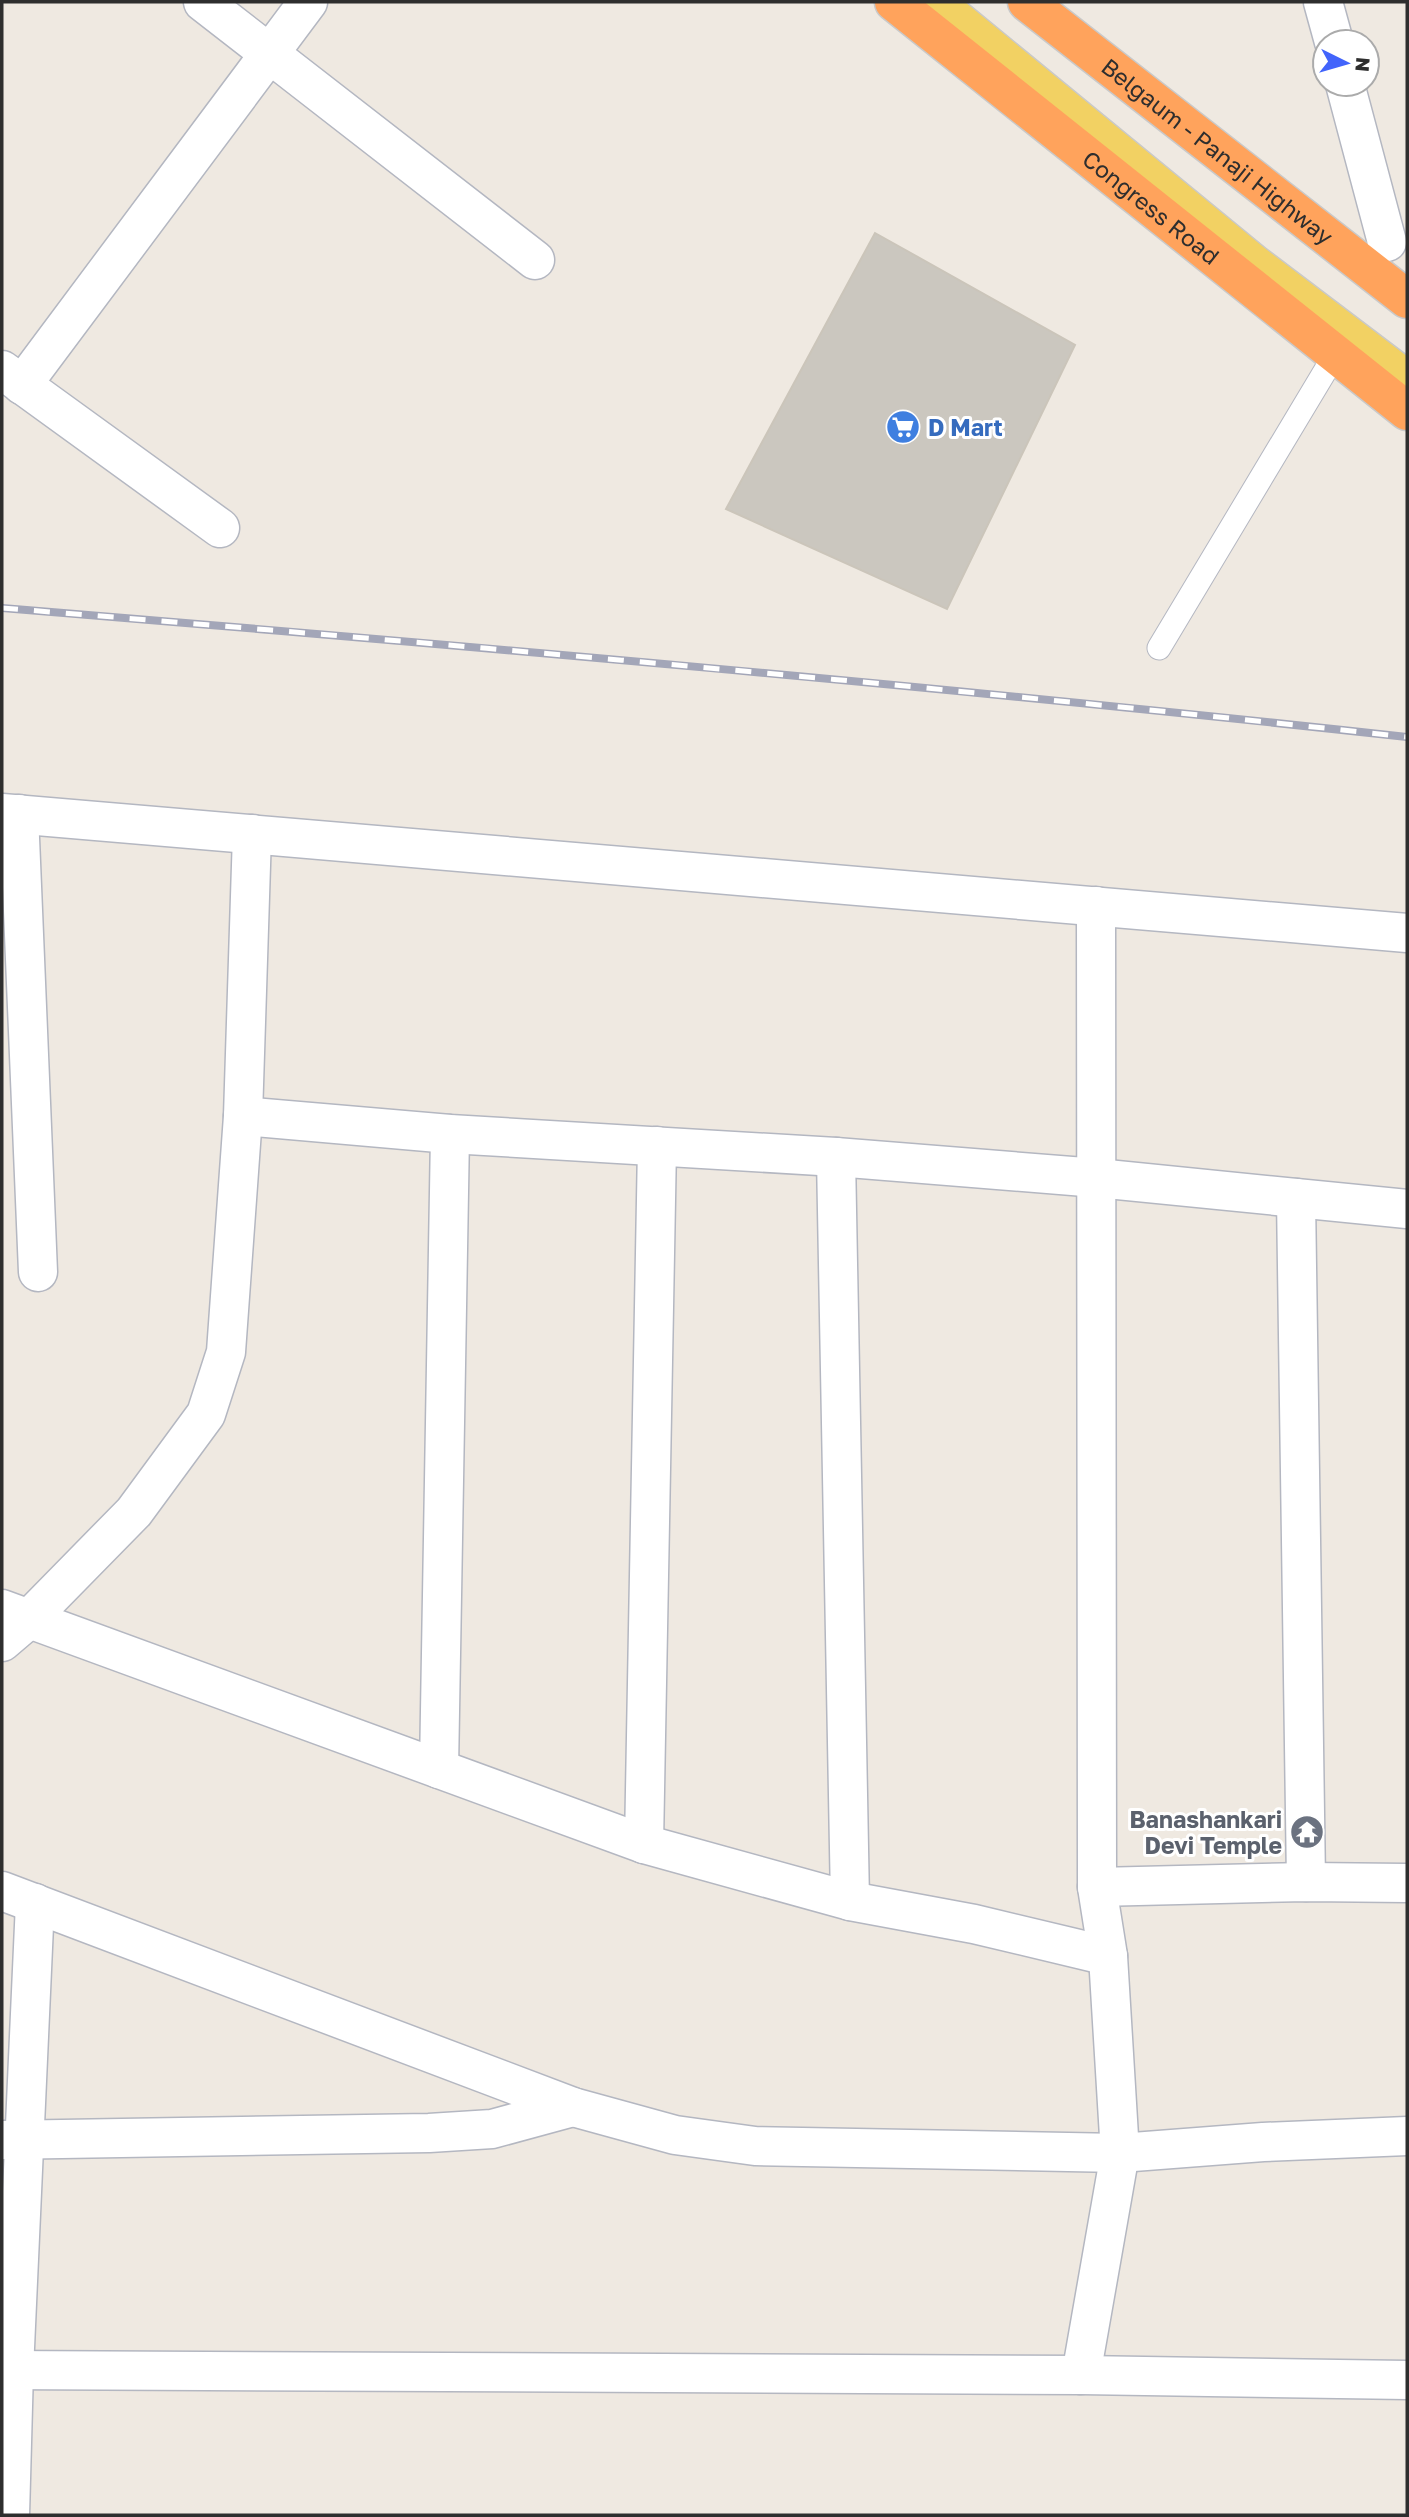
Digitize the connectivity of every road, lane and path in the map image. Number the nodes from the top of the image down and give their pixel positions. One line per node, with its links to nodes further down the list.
1 (203, 2): 8 (street)
2 (308, 2): 8 (street)
3 (894, 2): 14 (highway, Congress Road)
4 (935, 2): 16 (main road)
5 (1027, 2): 11 (highway, Belgaum - Panaji Highway)
6 (1323, 2): 7 (street)
7 (1330, 28)
8 (270, 53): 12 (street); 15 (street)
9 (1350, 98): 10 (street)
10 (1397, 244): 11 (street)
11 (1344, 248): 13 (highway, Belgaum - Panaji Highway)
12 (535, 260)
13 (1407, 299)
14 (1336, 353): 17 (highway, Congress Road); 19 (lane)
15 (12, 377): 18 (street)
16 (1407, 380)
17 (1407, 411)
18 (220, 528)
19 (1159, 648)
20 (10, 814): 21 (street); 31 (street)
21 (252, 834): 22 (street); 24 (street)
22 (1096, 906): 23 (street); 28 (street)
23 (1407, 933)
24 (243, 1116): 25 (street); 32 (street)
25 (450, 1134): 26 (street); 33 (street)
26 (657, 1146): 27 (street); 34 (street)
27 (836, 1157): 28 (street); 39 (street)
28 (1097, 1178): 29 (street); 37 (street)
29 (1296, 1198): 30 (street); 35 (street)
30 (1407, 1209)
31 (38, 1272)
32 (11, 1623): 33 (street)
33 (439, 1769): 34 (street)
34 (644, 1844): 39 (street)
35 (1306, 1882): 36 (street); 37 (street)
36 (1407, 1883)
37 (1097, 1888): 40 (street)
38 (19, 1897): 41 (street); 43 (street)
39 (850, 1901): 40 (street)
40 (1108, 1955): 44 (street)
41 (573, 2107): 43 (street); 44 (street)
42 (1407, 2136): 44 (street)
43 (13, 2140): 45 (street)
44 (1121, 2154): 46 (street)
45 (8, 2370): 46 (street); 48 (street)
46 (1082, 2375): 47 (street)
47 (1407, 2380)
48 (10, 2515)

